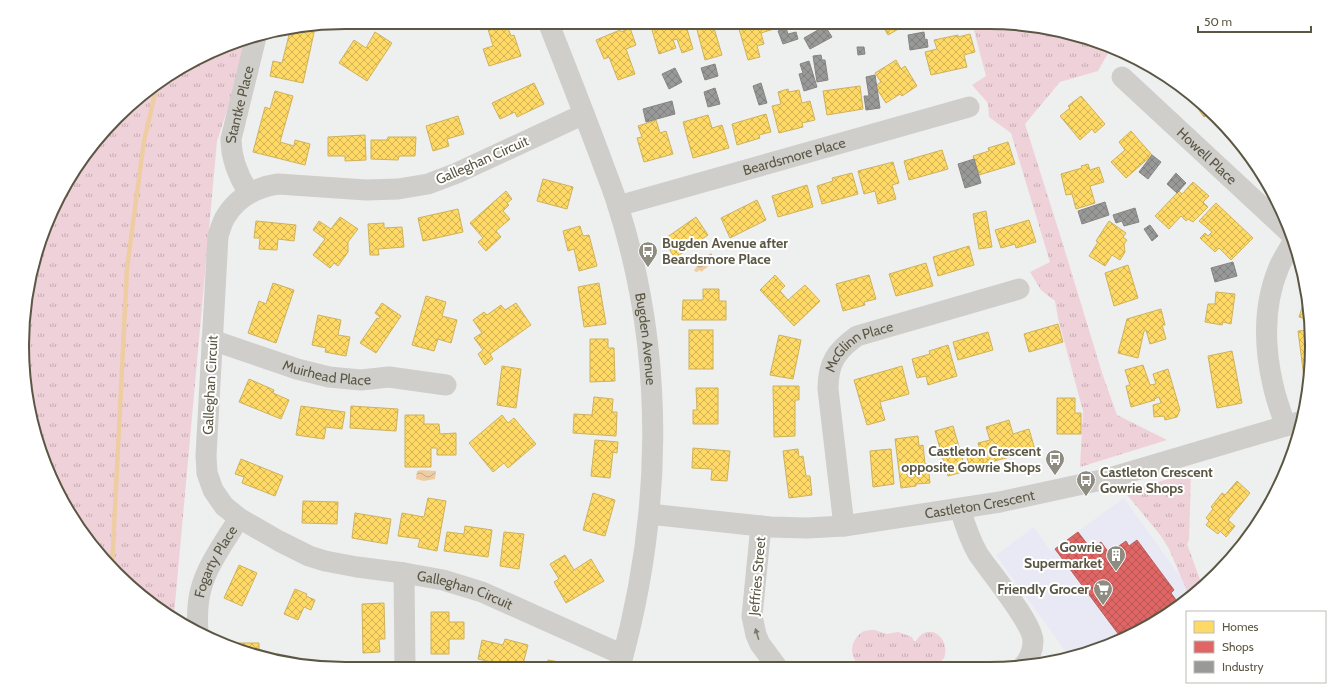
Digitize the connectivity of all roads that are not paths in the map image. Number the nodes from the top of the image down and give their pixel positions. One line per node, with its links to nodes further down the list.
1 (551, 29): 5 (street, Bugden Avenue)
2 (255, 43): 6 (street, Stantke Place)
3 (1122, 77): 8 (street, Howell Place)
4 (969, 107): 7 (street, Beardsmore Place)
5 (584, 114): 6 (street, Galleghan Circuit); 7 (street, Bugden Avenue)
6 (248, 193): 11 (street, Galleghan Circuit)
7 (618, 206): 15 (street, Bugden Avenue)
8 (1281, 225)
9 (1289, 248): 13 (street)
10 (1019, 290): 18 (street, McGlinn Place)
11 (212, 340): 12 (street, Muirhead Place); 16 (street, Galleghan Circuit)
12 (446, 385)
13 (1294, 424): 14 (street, Castleton Crescent)
14 (960, 509): 18 (street, Castleton Crescent); 21 (street)
15 (649, 514): 17 (street, Castleton Crescent); 22 (street, Bugden Avenue)
16 (239, 518): 19 (street, Galleghan Circuit); 20 (street, Fogarty Place)
17 (761, 526): 18 (street, Castleton Crescent); 24 (street, Jeffries Street, one-way to 17)
18 (844, 526)
19 (404, 573): 22 (street, Galleghan Circuit); 23 (street)
20 (198, 625)
21 (1028, 659)
22 (622, 661)
23 (405, 662)
24 (773, 662)

